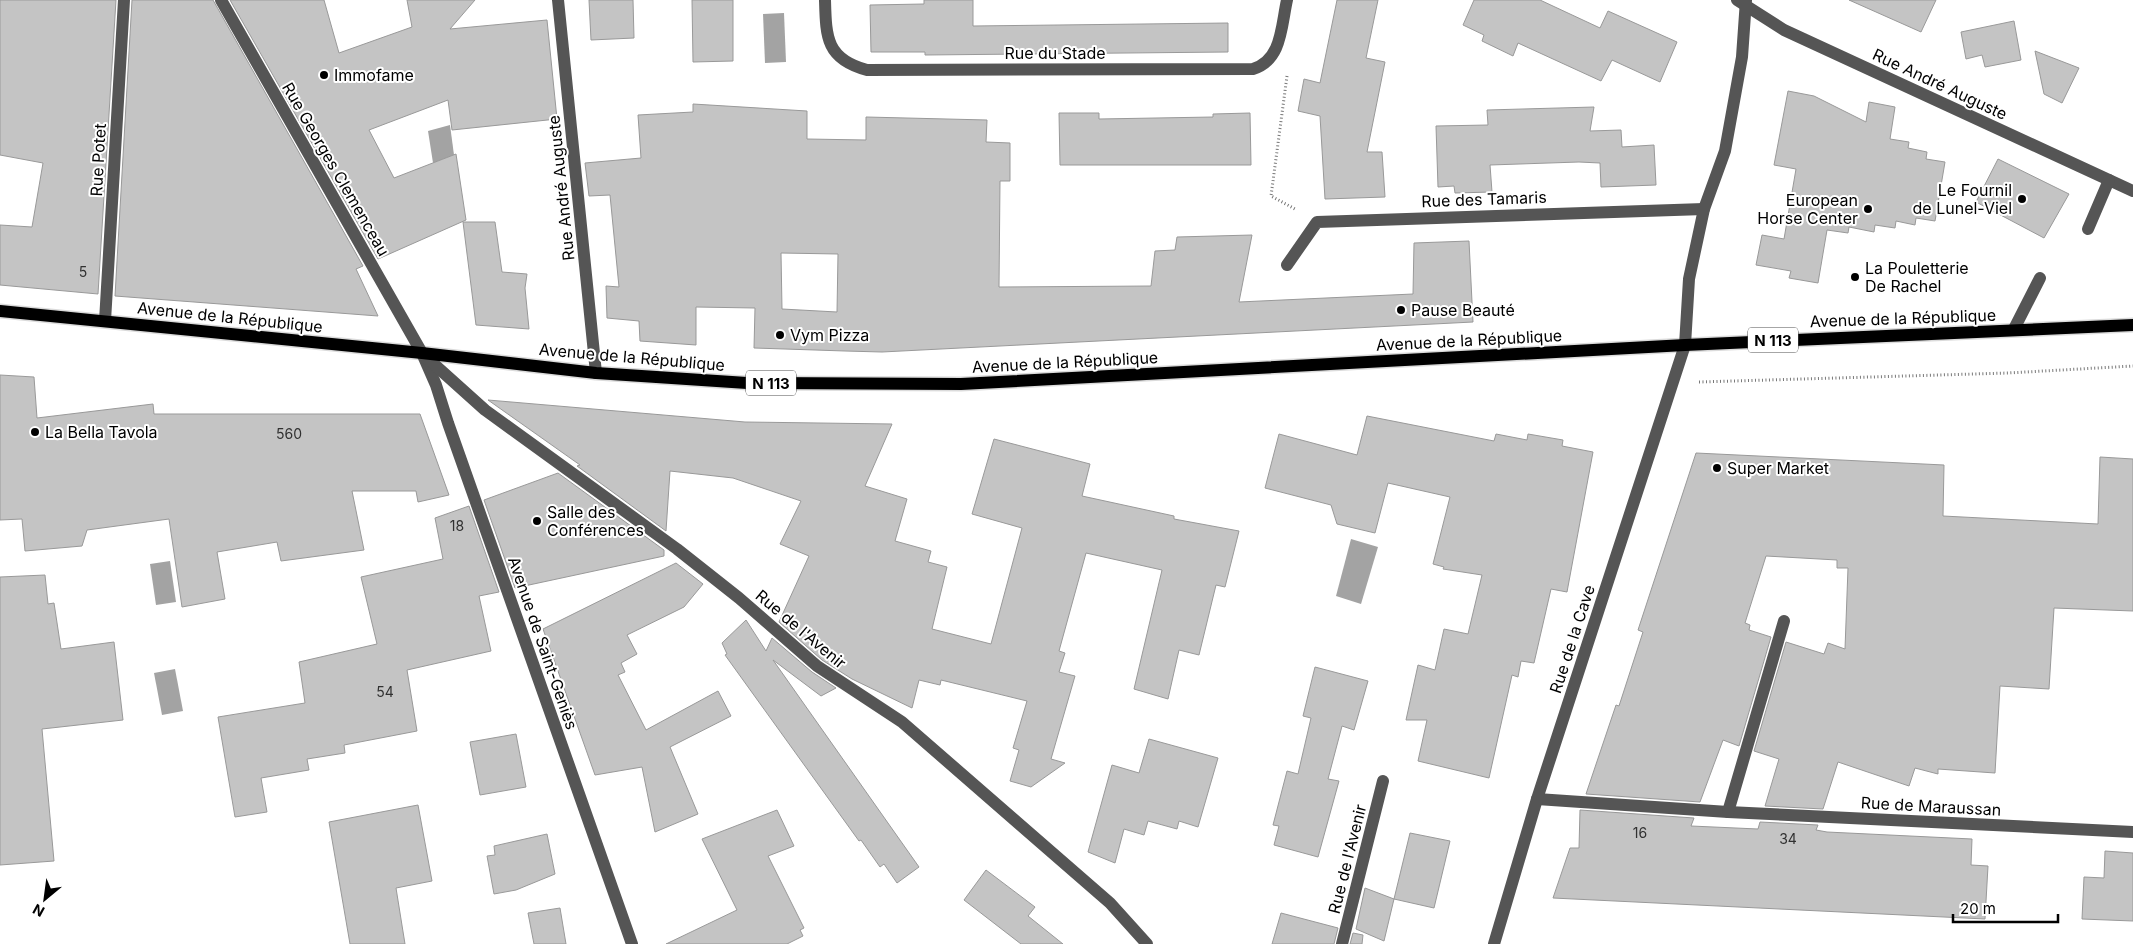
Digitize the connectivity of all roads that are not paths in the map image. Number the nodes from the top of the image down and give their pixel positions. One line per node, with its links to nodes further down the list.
1 (124, 0): 14 (street, Rue Potet)
2 (221, 0): 18 (street, Rue Georges Clemenceau)
3 (558, 0): 19 (street, Rue André Auguste)
4 (825, 0): 5 (street, Rue du Stade)
5 (1287, 0)
6 (1744, 3): 7 (street, Rue André Auguste); 9 (street)
7 (2109, 180): 8 (street, Rue André Auguste); 10 (street)
8 (2133, 191)
9 (1704, 210): 11 (street, Rue des Tamaris); 17 (street)
10 (2088, 229)
11 (1287, 265)
12 (2040, 278): 16 (street)
13 (0, 311): 14 (main road, Avenue de la République / N 113)
14 (105, 321): 18 (main road, Avenue de la République / N 113)
15 (2133, 325): 16 (main road, Avenue de la République / N 113)
16 (2014, 329): 17 (main road, Avenue de la République / N 113)
17 (1685, 344): 19 (main road, Avenue de la République / N 113); 22 (street, Rue de la Cave)
18 (422, 353): 19 (main road, Avenue de la République / N 113); 25 (street, Avenue de Saint-Geniès); 26 (street, Rue de l'Avenir)
19 (596, 374)
20 (1784, 621): 23 (street)
21 (1383, 781): 27 (street, Rue de l'Avenir)
22 (1537, 799): 23 (street, Rue de Maraussan); 28 (street, Rue de la Cave)
23 (1728, 812): 24 (street, Rue de Maraussan)
24 (2133, 832)
25 (632, 944)
26 (1147, 944)
27 (1342, 944)
28 (1494, 944)

